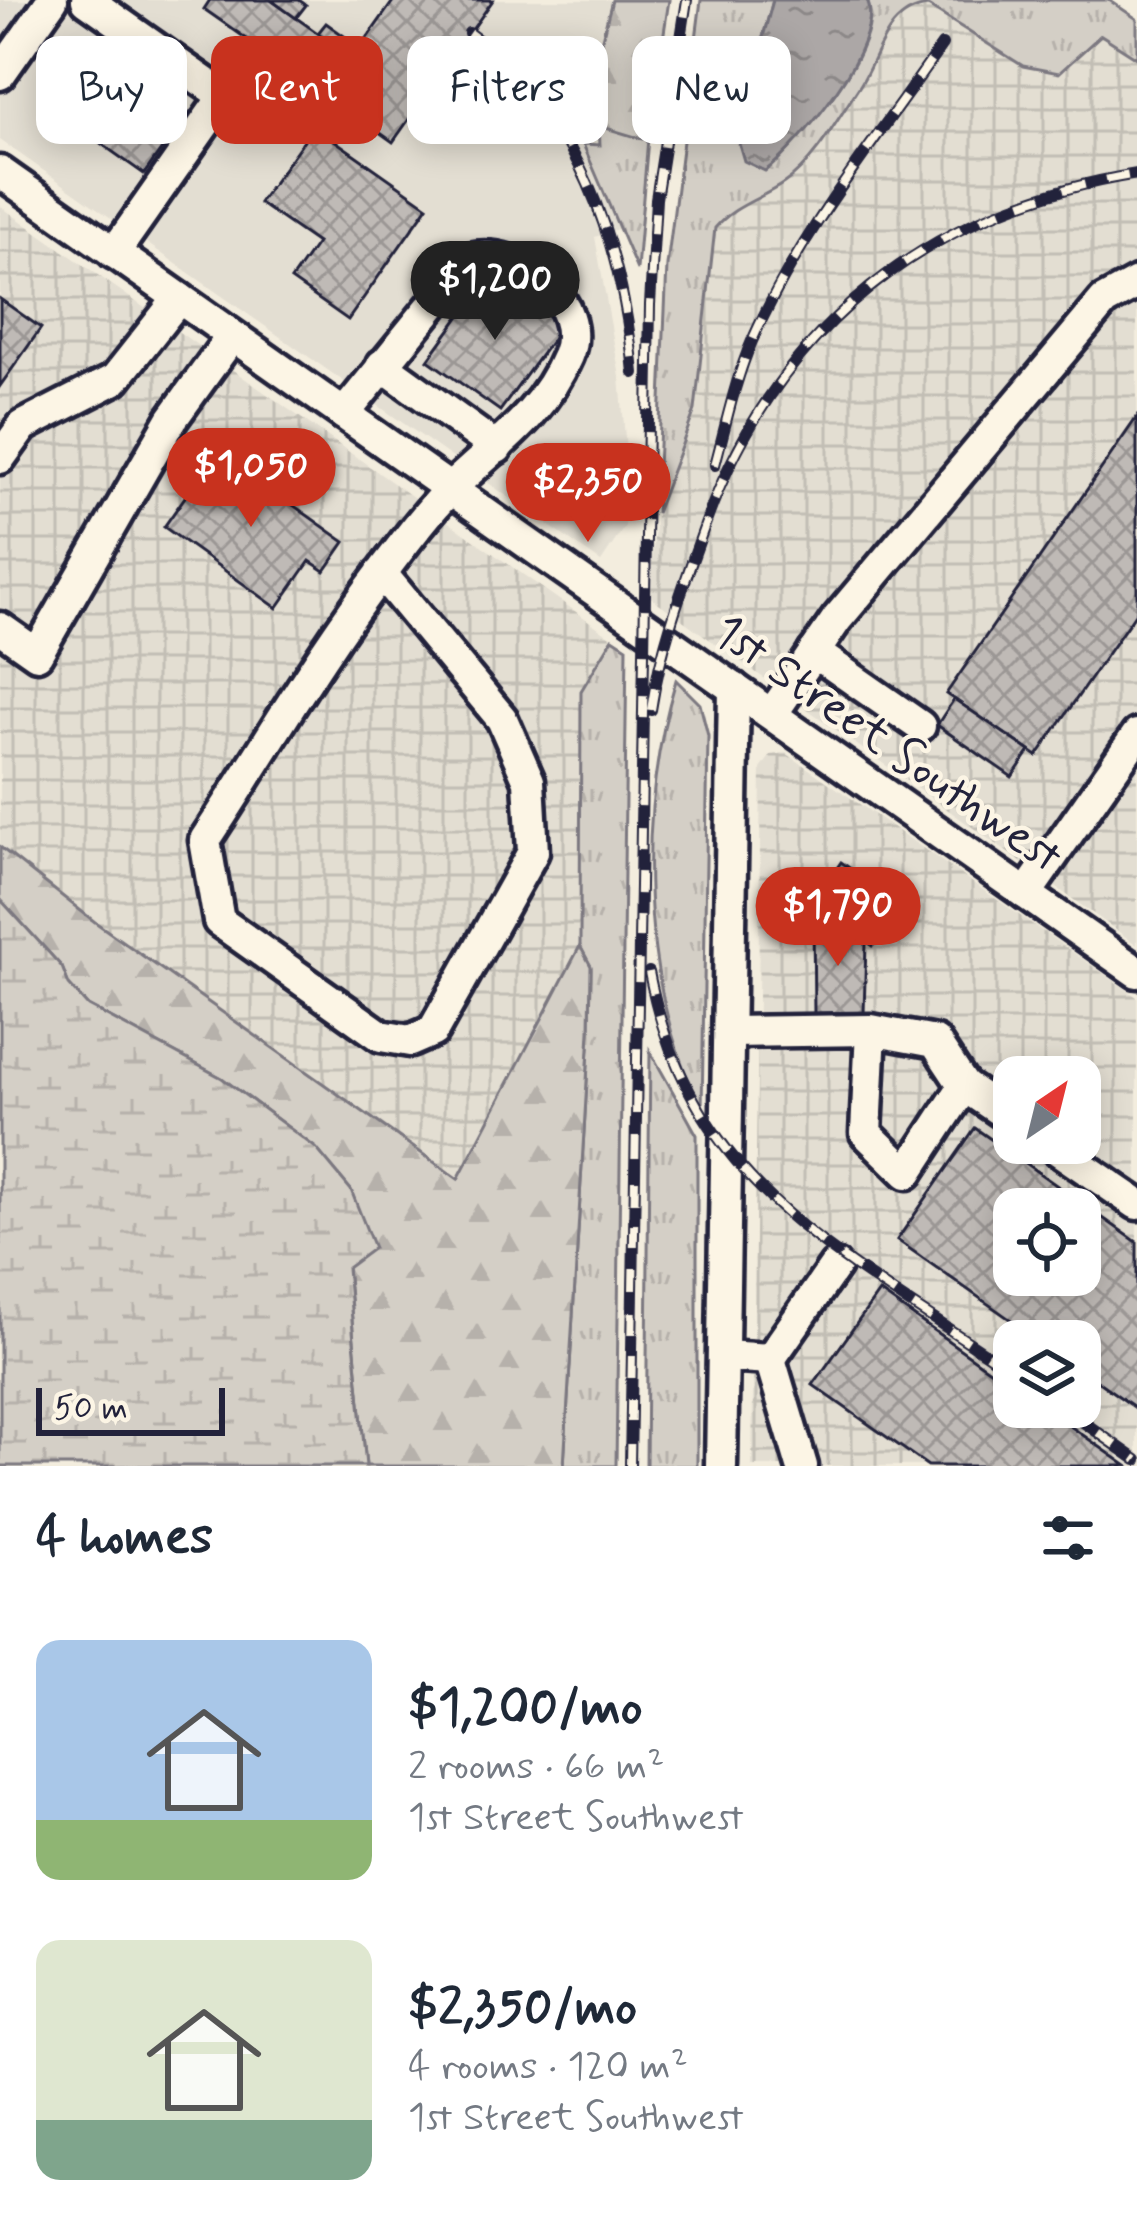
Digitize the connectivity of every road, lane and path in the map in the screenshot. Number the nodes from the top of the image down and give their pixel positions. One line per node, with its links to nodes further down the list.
1 (52, 0): 3 (street)
2 (87, 0): 5 (street)
3 (0, 74)
4 (1, 176): 5 (street, 1st Street Southwest)
5 (114, 253): 7 (street, 1st Street Southwest)
6 (1137, 283): 16 (street)
7 (179, 298): 8 (street, 1st Street Southwest); 12 (street)
8 (232, 336): 10 (street, 1st Street Southwest); 15 (street)
9 (382, 365): 10 (street); 11 (street); 11 (street)
10 (344, 414): 13 (street, 1st Street Southwest)
11 (497, 448): 13 (street)
12 (0, 458)
13 (451, 488): 14 (street); 17 (street, 1st Street Southwest)
14 (381, 573): 14 (street)
15 (0, 628)
16 (814, 652): 18 (street); 19 (street)
17 (734, 688): 18 (street, 1st Street Southwest); 24 (street)
18 (772, 715): 21 (street, 1st Street Southwest)
19 (920, 726)
20 (1137, 735): 21 (street)
21 (1026, 893): 22 (street, 1st Street Southwest)
22 (1137, 972)
23 (872, 1030): 24 (street); 25 (street); 25 (street)
24 (732, 1032): 30 (street)
25 (964, 1086): 26 (street)
26 (993, 1106)
27 (1079, 1164): 28 (street)
28 (1137, 1204)
29 (835, 1266): 31 (street)
30 (724, 1356): 31 (street); 32 (street)
31 (770, 1359): 33 (street)
32 (721, 1466)
33 (802, 1466)

